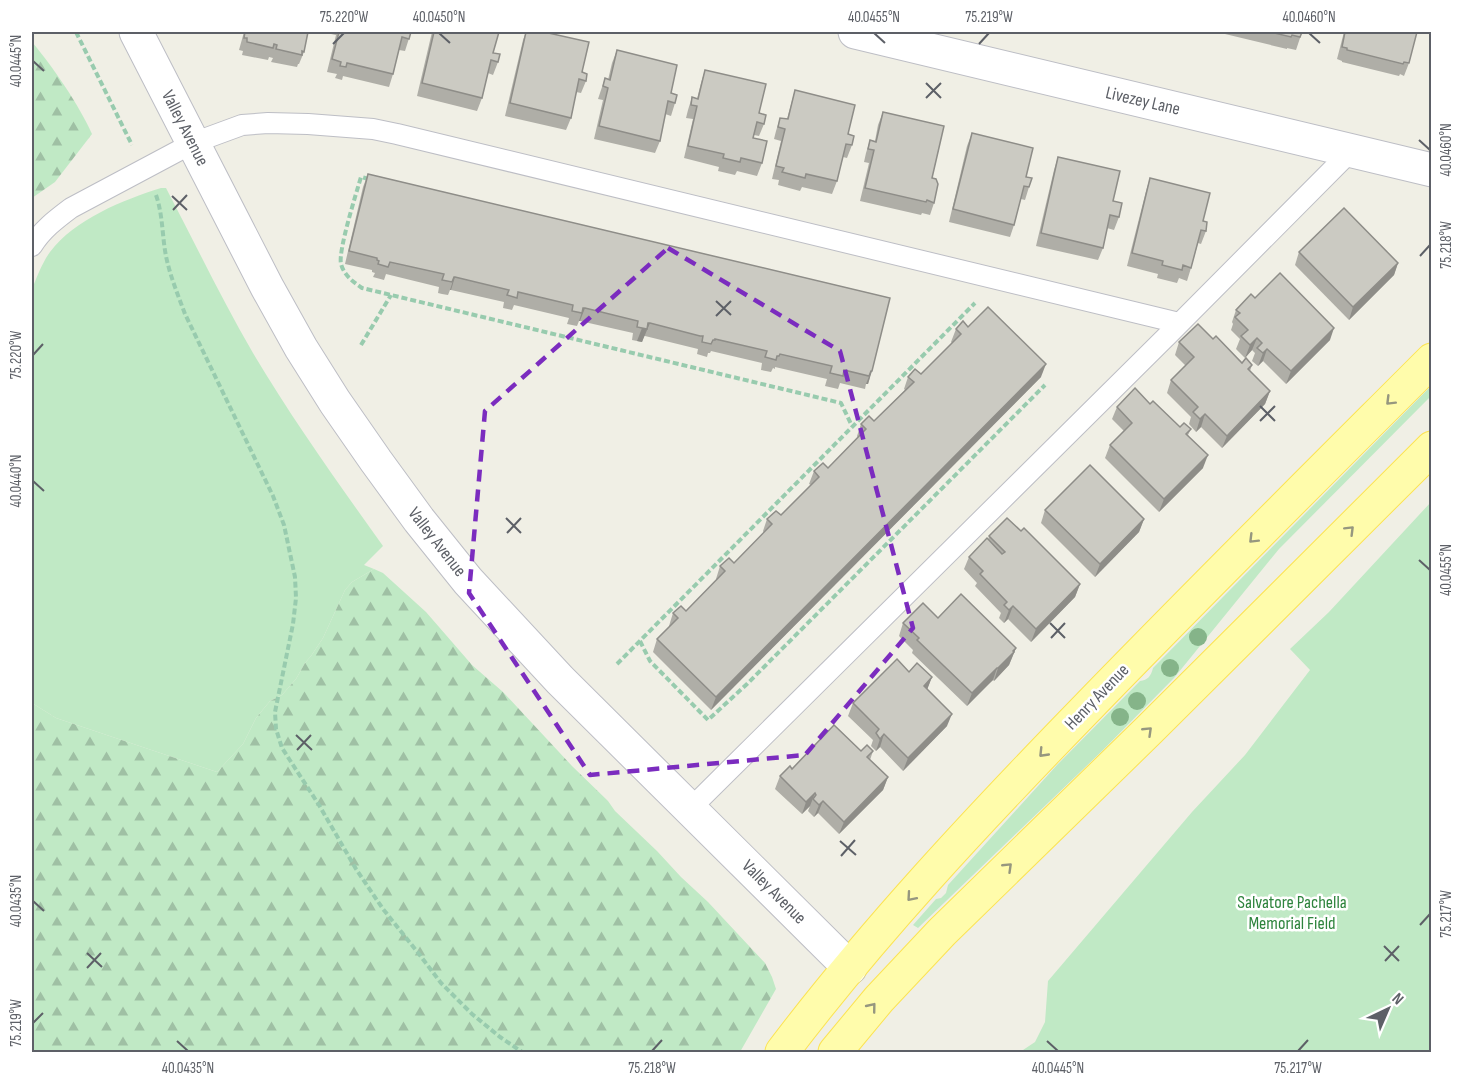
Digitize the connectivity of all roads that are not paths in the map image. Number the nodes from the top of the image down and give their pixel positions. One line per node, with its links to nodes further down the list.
1 (136, 32): 3 (street, Valley Avenue)
2 (855, 32): 4 (street, Livezey Lane)
3 (193, 143): 6 (lane); 7 (lane); 10 (street, Valley Avenue)
4 (1351, 151): 5 (street, Livezey Lane); 7 (lane)
5 (1431, 170)
6 (32, 246)
7 (1179, 323): 10 (lane)
8 (1431, 360): 11 (main road, Henry Avenue, one-way to 11)
9 (1431, 448): 13 (main road, one-way to 9)
10 (690, 809): 11 (street, Valley Avenue)
11 (850, 968): 12 (main road, Henry Avenue)
12 (791, 1041)
13 (835, 1053)

